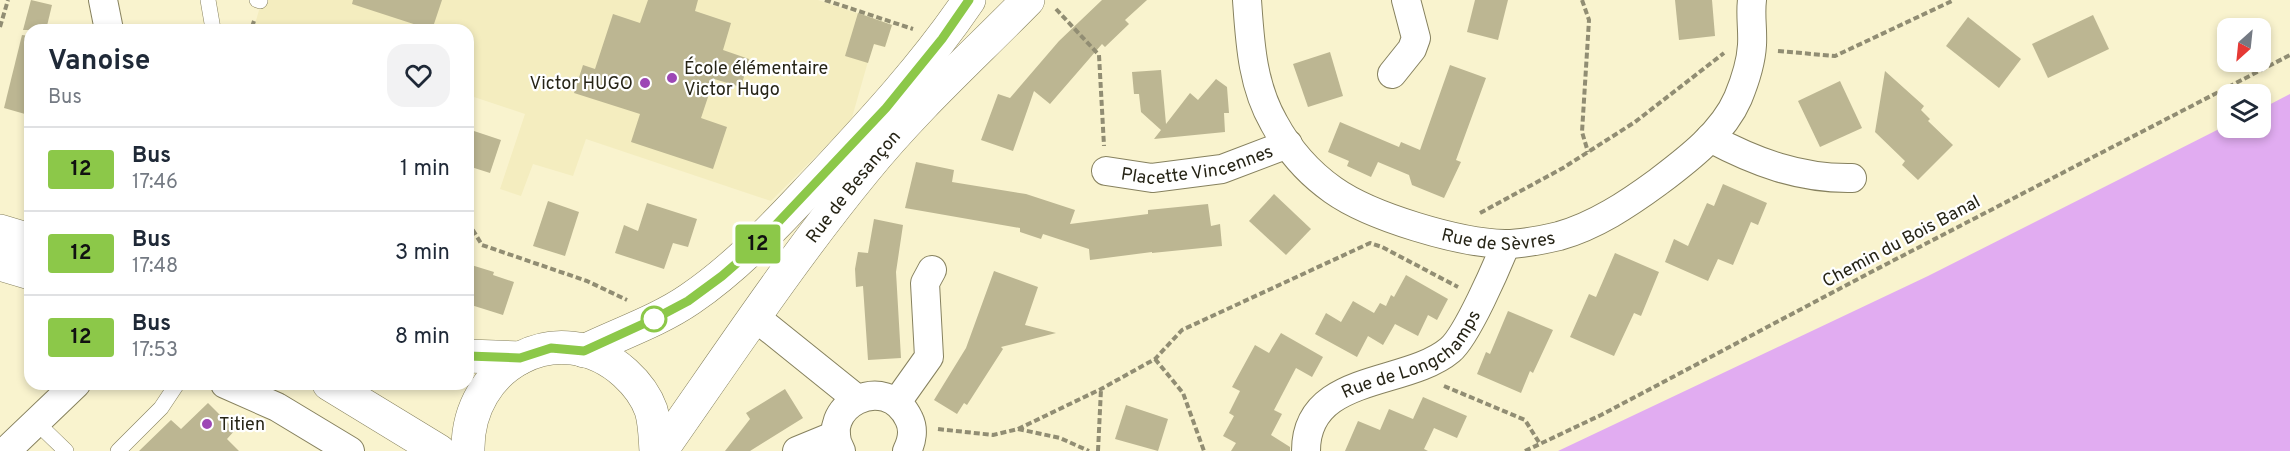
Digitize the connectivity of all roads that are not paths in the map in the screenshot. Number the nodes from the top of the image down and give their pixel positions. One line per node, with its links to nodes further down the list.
1 (103, 0): 8 (street)
2 (208, 0): 9 (lane)
3 (969, 0): 22 (street, Rue de Besançon)
4 (1247, 0): 12 (street, Rue de Sèvres)
5 (1406, 0): 10 (street)
6 (1752, 0): 11 (street, Rue de Sèvres)
7 (1041, 4): 21 (street, Rue de Besançon)
8 (108, 24)
9 (212, 24)
10 (1392, 74)
11 (1710, 138): 14 (street); 17 (street, Rue de Sèvres)
12 (1288, 144): 13 (street, Placette Vincennes); 17 (street, Rue de Sèvres)
13 (1106, 171)
14 (1852, 178)
15 (0, 231): 16 (street)
16 (24, 238)
17 (1506, 244): 42 (street, Rue de Longchamps)
18 (0, 264): 20 (street)
19 (932, 270): 31 (street)
20 (24, 271)
21 (755, 317): 29 (street); 40 (street, Rue de Besançon)
22 (584, 351): 24 (street); 39 (street)
23 (474, 356): 24 (street)
24 (520, 358): 38 (street)
25 (70, 390): 30 (street)
26 (173, 390): 35 (lane)
27 (239, 390): 36 (street)
28 (339, 390): 37 (street)
29 (857, 399): 31 (street); 32 (street)
30 (36, 422): 33 (street); 34 (lane)
31 (905, 426)
32 (839, 443): 41 (street)
33 (6, 451)
34 (66, 451)
35 (118, 451)
36 (350, 451)
37 (439, 451)
38 (468, 451)
39 (656, 451)
40 (661, 451)
41 (797, 451)
42 (1306, 451)

